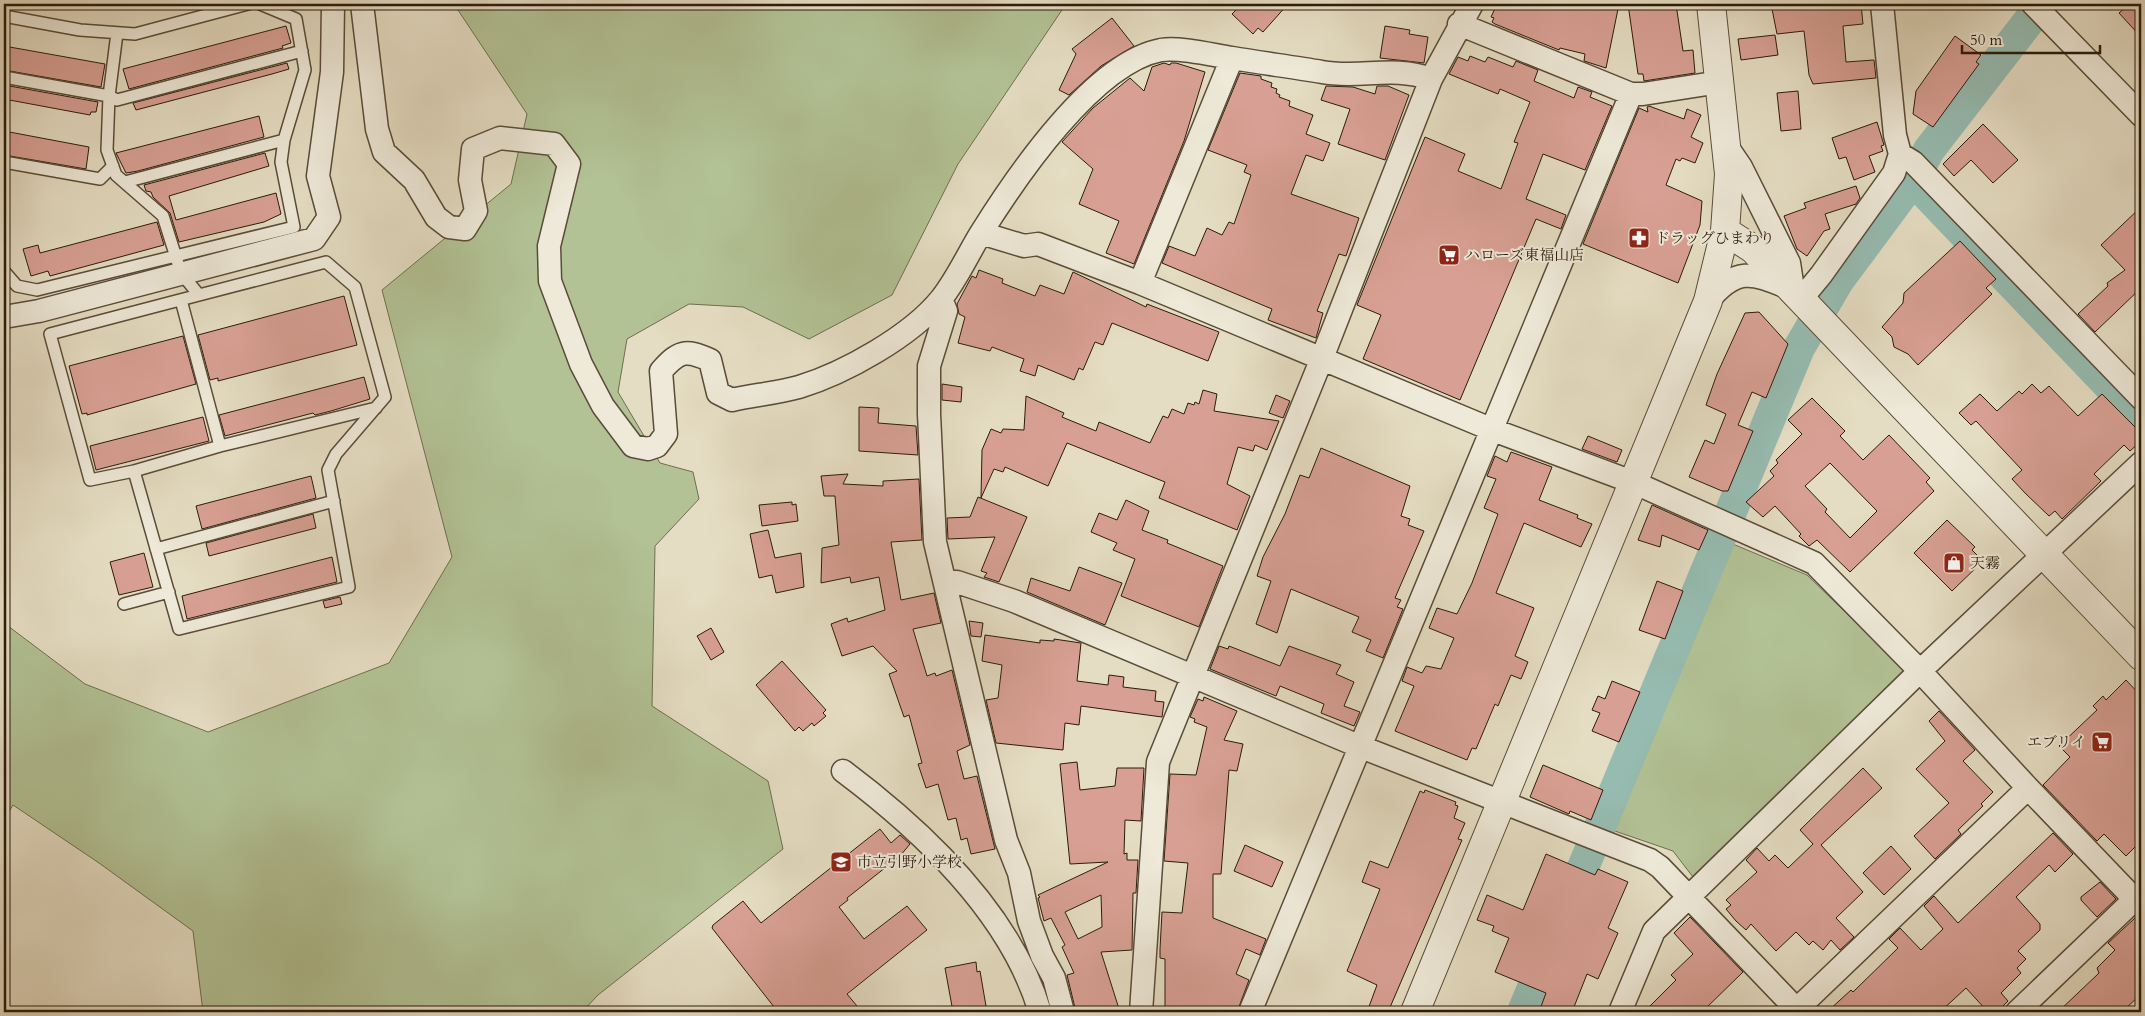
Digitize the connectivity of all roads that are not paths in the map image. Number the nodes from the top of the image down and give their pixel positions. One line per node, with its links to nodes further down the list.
1 (248, 4): 11 (lane)
2 (260, 4): 12 (lane)
3 (332, 4): 28 (street)
4 (362, 4): 32 (street)
5 (1472, 4): 10 (street)
6 (1711, 4): 16 (street)
7 (1882, 4): 23 (street)
8 (2040, 10): 19 (street)
9 (4, 16): 11 (lane)
10 (1459, 24): 15 (street); 17 (street)
11 (117, 33): 18 (lane)
12 (302, 51): 18 (lane); 20 (lane)
13 (1232, 58): 15 (street); 27 (street); 30 (street)
14 (4, 76): 18 (lane)
15 (1431, 79): 37 (street)
16 (1720, 82): 17 (street); 21 (street)
17 (1631, 94): 40 (street)
18 (109, 96): 24 (lane)
19 (2141, 116)
20 (284, 140): 25 (lane); 28 (lane)
21 (1726, 144): 26 (street); 35 (street)
22 (4, 162): 24 (lane)
23 (1914, 165): 35 (street); 38 (street)
24 (113, 166): 25 (lane)
25 (125, 182): 28 (lane)
26 (1725, 231): 34 (street); 35 (street)
27 (981, 233): 30 (street); 32 (street)
28 (178, 264): 29 (lane); 31 (lane); 36 (street)
29 (4, 271)
30 (1140, 283): 37 (street)
31 (199, 295): 33 (lane); 39 (lane)
32 (941, 298): 48 (street)
33 (181, 300): 41 (lane); 43 (lane)
34 (1708, 301): 35 (street); 44 (street)
35 (1807, 304): 47 (street)
36 (4, 318)
37 (1322, 358): 40 (street); 53 (street)
38 (2141, 398)
39 (376, 408): 41 (lane); 45 (lane)
40 (1493, 430): 44 (street); 54 (street)
41 (220, 446): 43 (lane)
42 (2141, 463): 47 (street)
43 (134, 471): 46 (lane)
44 (1635, 483): 52 (street); 57 (street)
45 (334, 501): 46 (lane); 49 (lane)
46 (156, 549): 49 (lane)
47 (2045, 554): 51 (street); 52 (street)
48 (945, 582): 53 (street); 62 (street)
49 (169, 592): 50 (lane)
50 (124, 604)
51 (2141, 656)
52 (1920, 671): 56 (street); 58 (street)
53 (1192, 674): 54 (street); 63 (street)
54 (1361, 747): 57 (street); 64 (street)
55 (843, 771): 61 (street)
56 (2028, 788): 59 (street); 60 (street)
57 (1503, 803): 58 (street); 65 (street)
58 (1689, 897): 60 (street); 66 (street)
59 (2138, 902): 67 (street)
60 (1797, 1011)
61 (1040, 1012)
62 (1063, 1012)
63 (1141, 1012)
64 (1250, 1012)
65 (1415, 1012)
66 (1620, 1012)
67 (2017, 1012)

